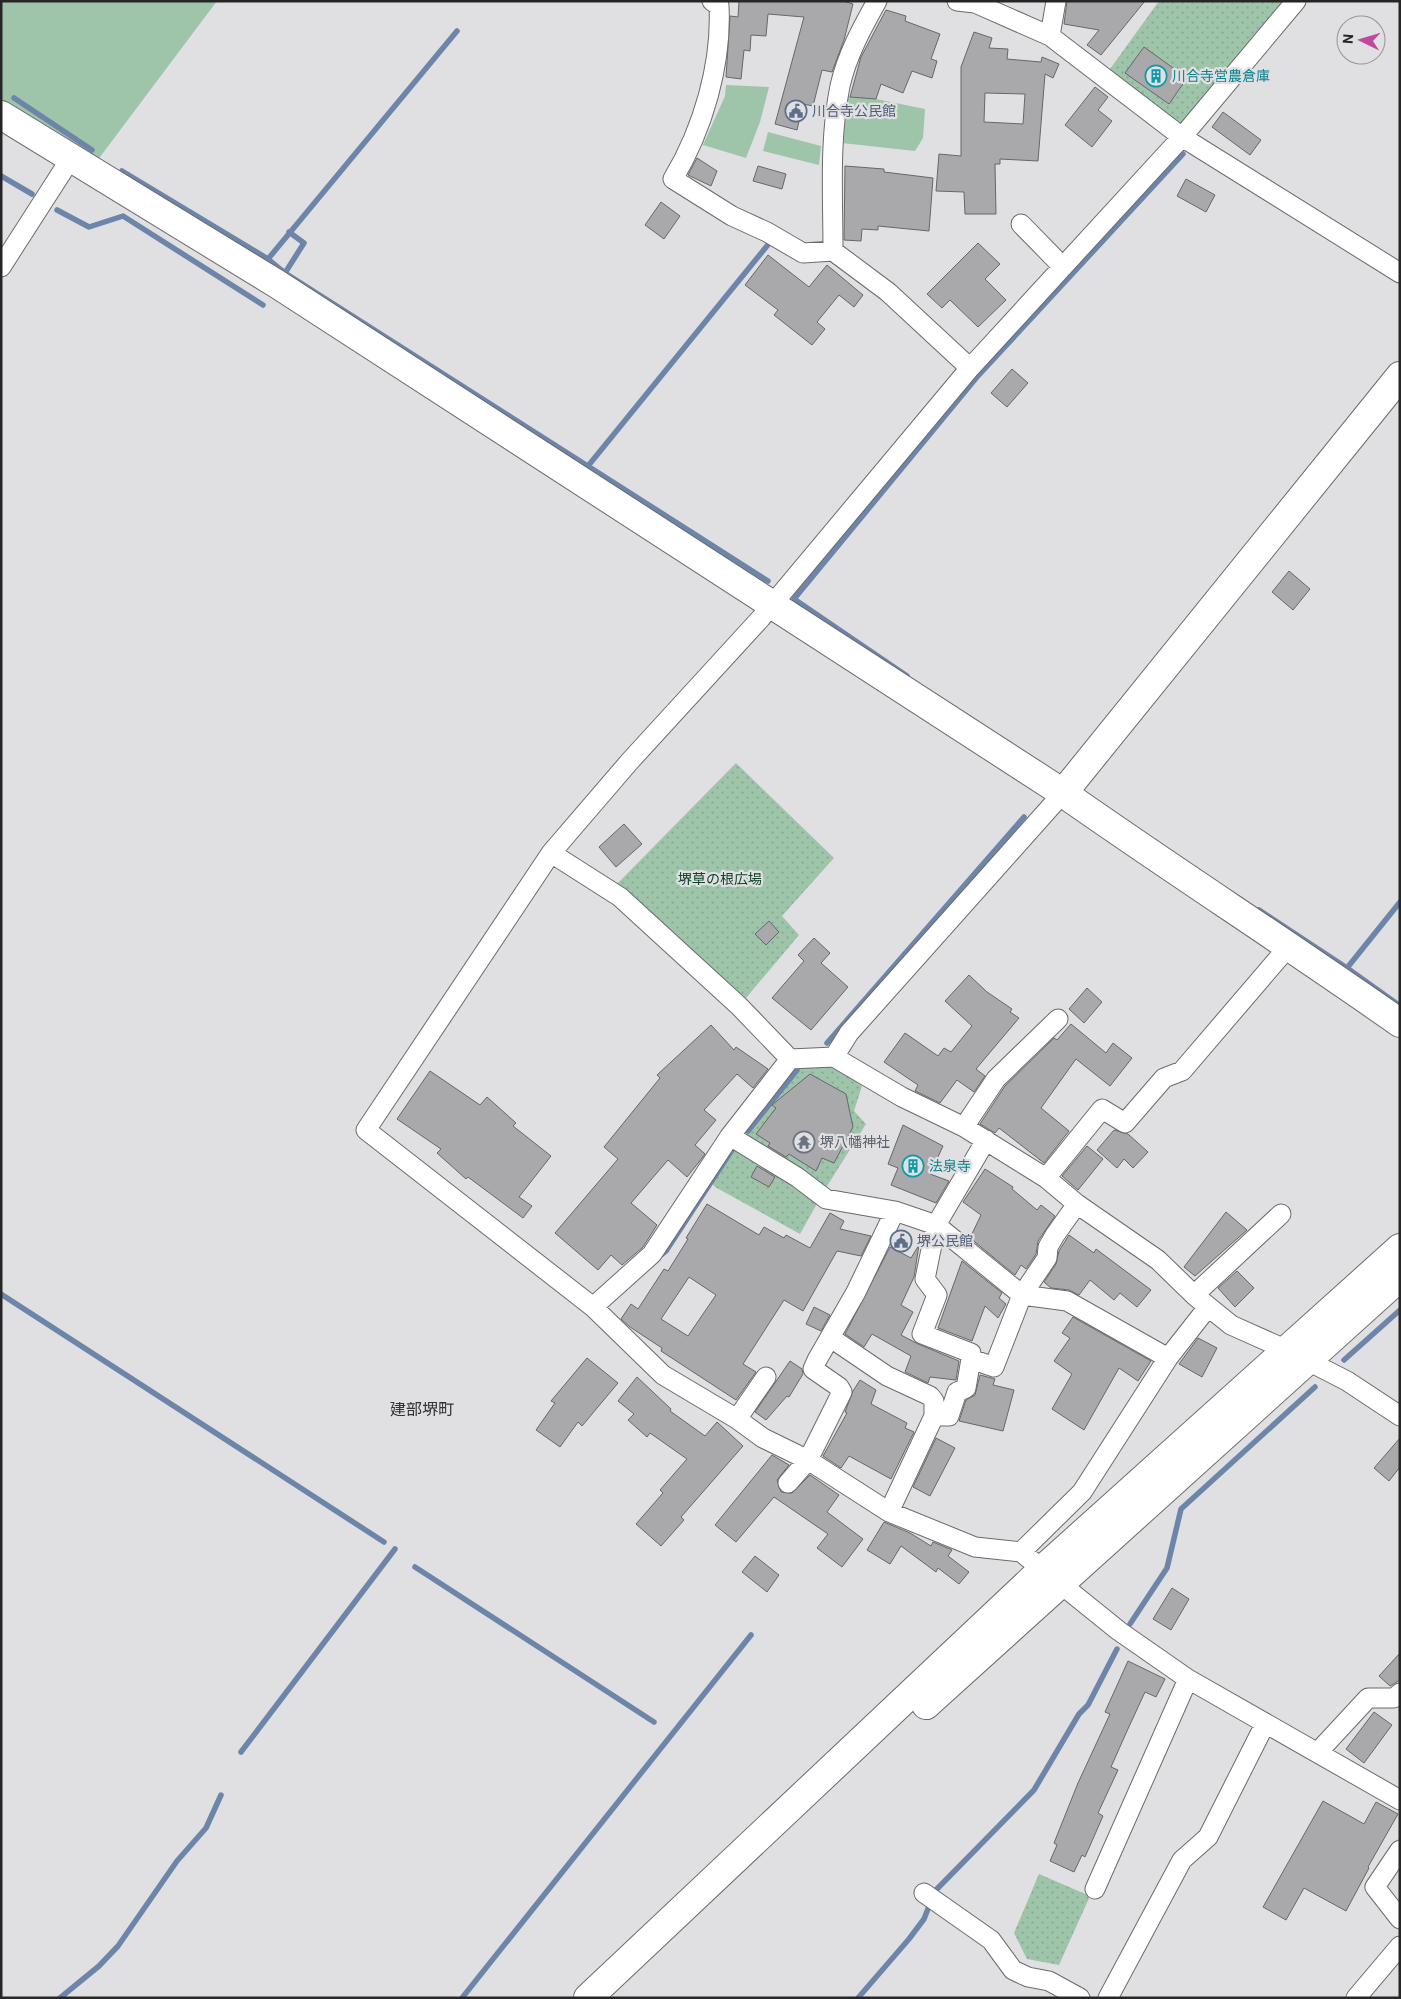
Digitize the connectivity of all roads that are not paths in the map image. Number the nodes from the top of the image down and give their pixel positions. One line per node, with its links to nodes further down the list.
1 (877, 1): 11 (street)
2 (957, 1): 6 (street)
3 (1056, 1): 6 (street)
4 (1296, 1): 8 (street)
5 (719, 3): 11 (street)
6 (1050, 36): 8 (street)
7 (1, 115): 9 (street)
8 (1182, 137): 13 (street); 14 (street)
9 (71, 158): 12 (street); 17 (street)
10 (1021, 224): 13 (street)
11 (833, 251): 15 (street)
12 (1, 267)
13 (1063, 267): 15 (street)
14 (1400, 273)
15 (970, 368): 17 (street)
16 (1400, 376): 18 (street)
17 (771, 605): 18 (street); 19 (street)
18 (1063, 793): 20 (street); 23 (street)
19 (551, 853): 24 (street); 37 (street)
20 (1290, 946): 22 (street); 28 (street)
21 (1058, 1019): 25 (street)
22 (1400, 1024)
23 (834, 1057): 24 (street); 25 (street)
24 (790, 1060): 26 (street)
25 (964, 1126): 27 (street)
26 (730, 1136): 30 (street); 37 (street)
27 (986, 1140): 28 (street); 32 (street)
28 (1046, 1178): 29 (street)
29 (1077, 1204): 35 (street); 36 (street)
30 (895, 1211): 32 (street); 38 (street)
31 (1281, 1214): 36 (street)
32 (936, 1225): 35 (street); 41 (street)
33 (1400, 1248): 39 (street)
34 (1400, 1277): 39 (street)
35 (1022, 1295): 40 (street); 41 (street)
36 (1201, 1301): 39 (street); 40 (street)
37 (593, 1307): 45 (street)
38 (831, 1338): 43 (street); 46 (street)
39 (1297, 1355): 44 (street); 50 (street)
40 (1168, 1358): 49 (street)
41 (971, 1359): 43 (street)
42 (766, 1377): 45 (street)
43 (934, 1416): 48 (street)
44 (1400, 1416)
45 (737, 1419): 46 (street)
46 (808, 1460): 47 (street); 48 (street)
47 (788, 1483)
48 (889, 1512): 49 (street)
49 (1021, 1552): 50 (street)
50 (1051, 1577): 51 (street); 61 (street); 62 (street)
51 (1188, 1679): 53 (street); 57 (street)
52 (1400, 1693): 54 (street)
53 (1265, 1724): 54 (street); 64 (street)
54 (1318, 1752): 55 (street)
55 (1400, 1800)
56 (1400, 1850): 59 (street)
57 (1095, 1889)
58 (924, 1892): 63 (street)
59 (1400, 1918)
60 (1400, 1946): 65 (street)
61 (588, 1998)
62 (609, 1998)
63 (1080, 1998)
64 (1108, 1998)
65 (1356, 1998)

